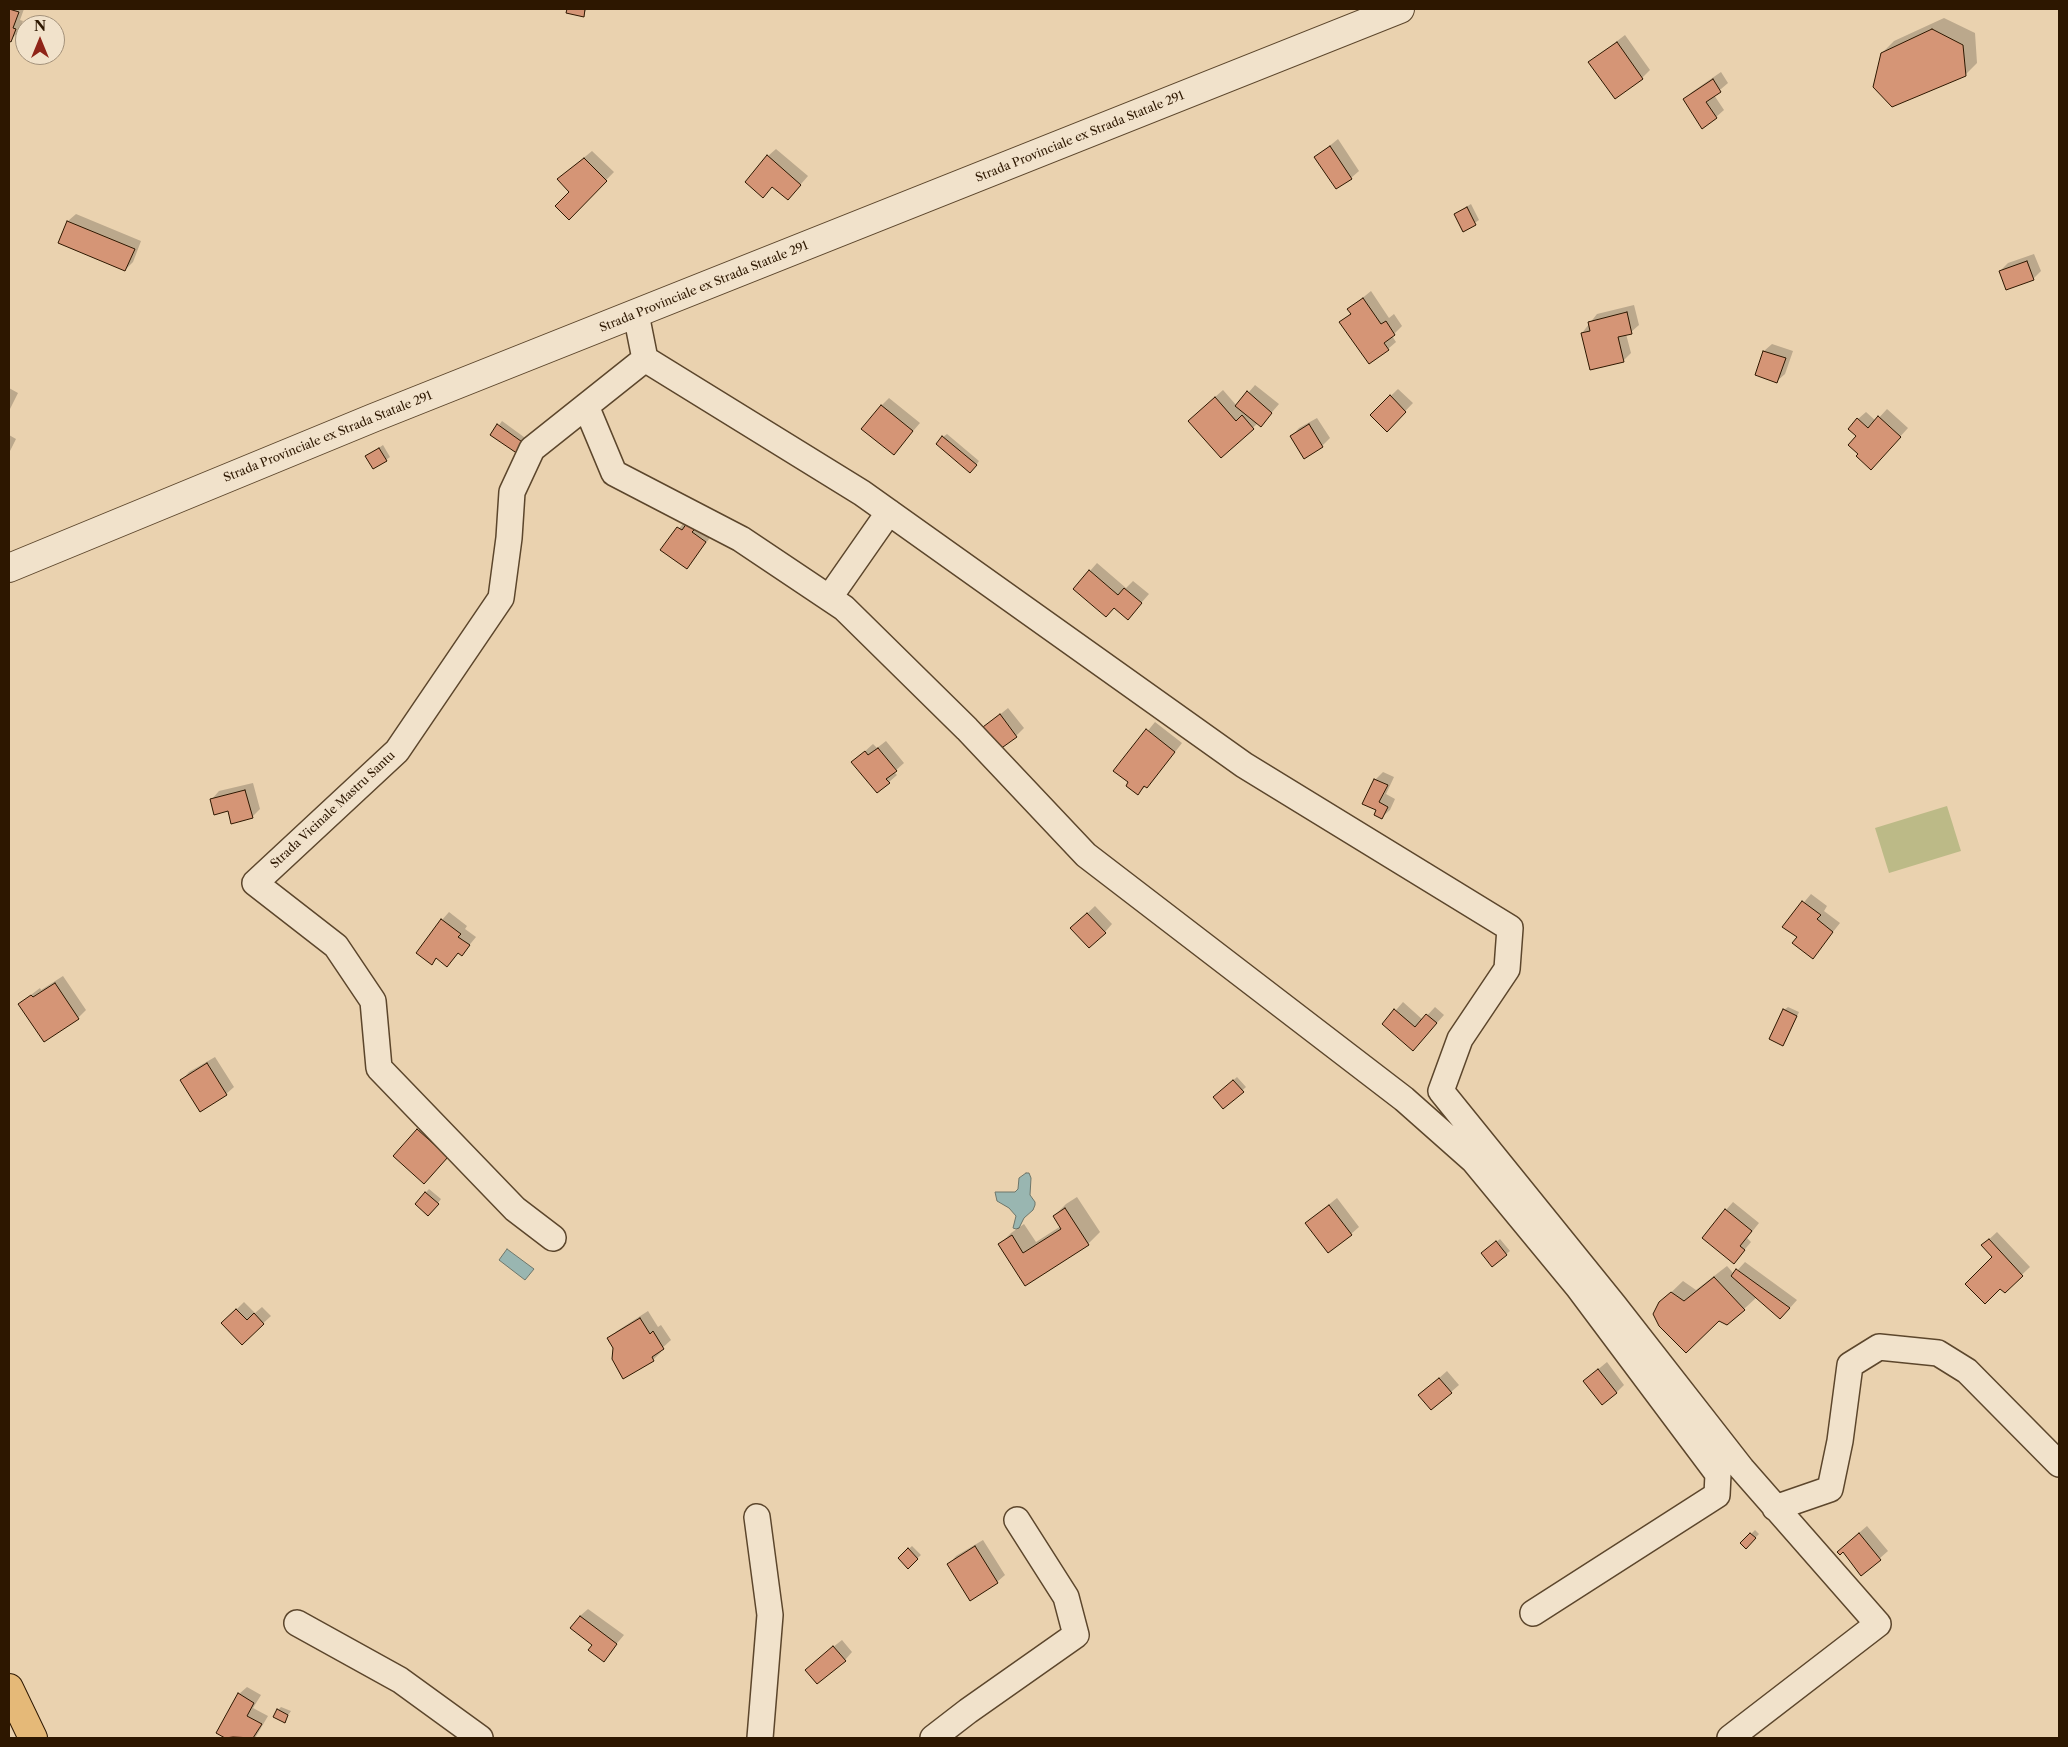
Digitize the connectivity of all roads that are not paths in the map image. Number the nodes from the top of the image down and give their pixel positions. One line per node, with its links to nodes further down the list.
1 (1400, 9): 2 (street, Strada Provinciale ex Strada Statale 291)
2 (636, 314): 3 (street); 6 (street, Strada Provinciale ex Strada Statale 291)
3 (645, 360): 4 (street, Strada Vicinale Mastru Santu); 5 (street)
4 (586, 406): 7 (street); 8 (street, Strada Vicinale Mastru Santu)
5 (889, 512): 7 (street); 10 (street)
6 (9, 568)
7 (829, 598): 13 (street)
8 (553, 1238)
9 (2059, 1464): 10 (street)
10 (1775, 1508): 20 (street)
11 (757, 1517): 18 (street)
12 (1017, 1520): 19 (street)
13 (1533, 1613)
14 (297, 1623): 17 (street)
15 (9, 1688): 16 (highway)
16 (33, 1738)
17 (480, 1738)
18 (760, 1738)
19 (933, 1738)
20 (1730, 1738)

